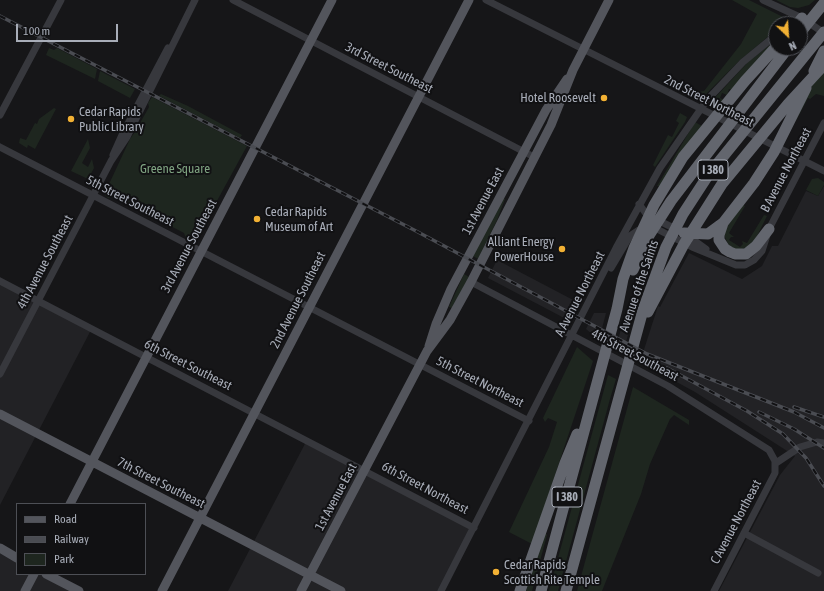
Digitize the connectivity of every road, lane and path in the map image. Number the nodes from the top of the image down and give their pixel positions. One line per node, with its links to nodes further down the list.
1 (61, 0): 25 (street)
2 (195, 0): 32 (street, 4th Avenue Southeast)
3 (233, 0): 14 (street, 3rd Street Southeast)
4 (332, 0): 14 (main road, 3rd Avenue Southeast)
5 (469, 0): 22 (main road, 2nd Avenue Southeast)
6 (486, 0): 16 (street, 2nd Street Northeast)
7 (609, 0): 16 (main road, 1st Avenue East)
8 (763, 0): 10 (street)
9 (824, 3): 11 (highway)
10 (791, 16)
11 (808, 23)
12 (808, 25): 13 (street)
13 (824, 32): 45 (highway, Avenue of the Saints / I 380)
14 (310, 41): 22 (street, 3rd Street Southeast); 37 (main road, 3rd Avenue Southeast)
15 (768, 42): 24 (street, A Avenue Northeast)
16 (584, 49): 21 (main road, 1st Avenue East); 24 (street, 2nd Street Northeast)
17 (824, 52): 23 (highway); 34 (highway)
18 (768, 56): 44 (highway)
19 (782, 56): 44 (highway, Avenue of the Saints / I 380)
20 (824, 65): 23 (highway)
21 (574, 70): 28 (main road, 1st Avenue East); 29 (main road, 1st Avenue East)
22 (418, 97): 28 (street, 3rd Street Southeast); 43 (main road, 2nd Avenue Southeast)
23 (788, 104): 45 (highway)
24 (700, 109): 30 (street, 2nd Street Northeast); 33 (street, A Avenue Northeast)
25 (0, 115)
26 (824, 123): 30 (street, B Avenue Northeast)
27 (0, 147): 32 (street, 5th Street Southeast)
28 (524, 152): 29 (street, 3rd Street Southeast); 46 (main road, 1st Avenue East)
29 (534, 157): 40 (main road, 1st Avenue East)
30 (804, 162): 31 (street, 2nd Street Northeast); 35 (street, B Avenue Northeast)
31 (824, 171)
32 (93, 196): 37 (street, 5th Street Southeast); 42 (street, 4th Avenue Southeast)
33 (639, 204): 36 (street); 41 (street, A Avenue Northeast)
34 (724, 223): 35 (highway); 36 (highway)
35 (769, 229): 38 (street, B Avenue Northeast)
36 (684, 233): 38 (street)
37 (201, 252): 43 (street, 5th Street Southeast); 47 (main road, 3rd Avenue Southeast)
38 (711, 254): 41 (street)
39 (0, 281): 42 (street, 6th Street Southeast)
40 (471, 282): 46 (main road, 1st Avenue East); 56 (street, 4th Street Southeast)
41 (600, 284): 53 (street, A Avenue Northeast)
42 (38, 300): 47 (street, 6th Street Southeast); 49 (street, 4th Avenue Southeast)
43 (310, 307): 48 (street, 5th Street Southeast); 51 (main road, 2nd Avenue Southeast)
44 (617, 309): 50 (highway, I 380)
45 (638, 329): 76 (highway, Avenue of the Saints / I 380)
46 (427, 351): 48 (main road, 1st Avenue East)
47 (146, 357): 51 (street, 6th Street Southeast); 55 (main road, 3rd Avenue Southeast)
48 (420, 365): 53 (street, 5th Street Northeast); 57 (main road, 1st Avenue East)
49 (0, 374)
50 (592, 402): 74 (highway); 75 (highway, I 380)
51 (255, 413): 57 (street, 6th Street Southeast); 59 (main road, 2nd Avenue Southeast)
52 (0, 414): 55 (main road, 7th Street Southeast)
53 (529, 421): 60 (street, A Avenue Northeast)
54 (824, 444): 56 (street)
55 (92, 462): 58 (main road, 3rd Avenue Southeast); 59 (main road, 7th Street Southeast)
56 (776, 463): 61 (street, C Avenue Northeast)
57 (365, 470): 60 (street, 6th Street Northeast); 67 (main road, 1st Avenue East)
58 (71, 503)
59 (200, 518): 67 (main road, 7th Street Southeast); 70 (main road, 2nd Avenue Southeast)
60 (474, 528): 73 (street, A Avenue Northeast)
61 (744, 533): 64 (street); 77 (street, C Avenue Northeast)
62 (0, 548): 63 (main road)
63 (16, 557)
64 (818, 573)
65 (33, 575): 68 (main road)
66 (48, 575): 69 (main road)
67 (310, 575): 71 (main road, 1st Avenue East); 72 (main road, 7th Street Southeast)
68 (25, 591)
69 (78, 591)
70 (162, 591)
71 (302, 591)
72 (341, 591)
73 (441, 591)
74 (520, 591)
75 (541, 591)
76 (566, 591)
77 (714, 591)

